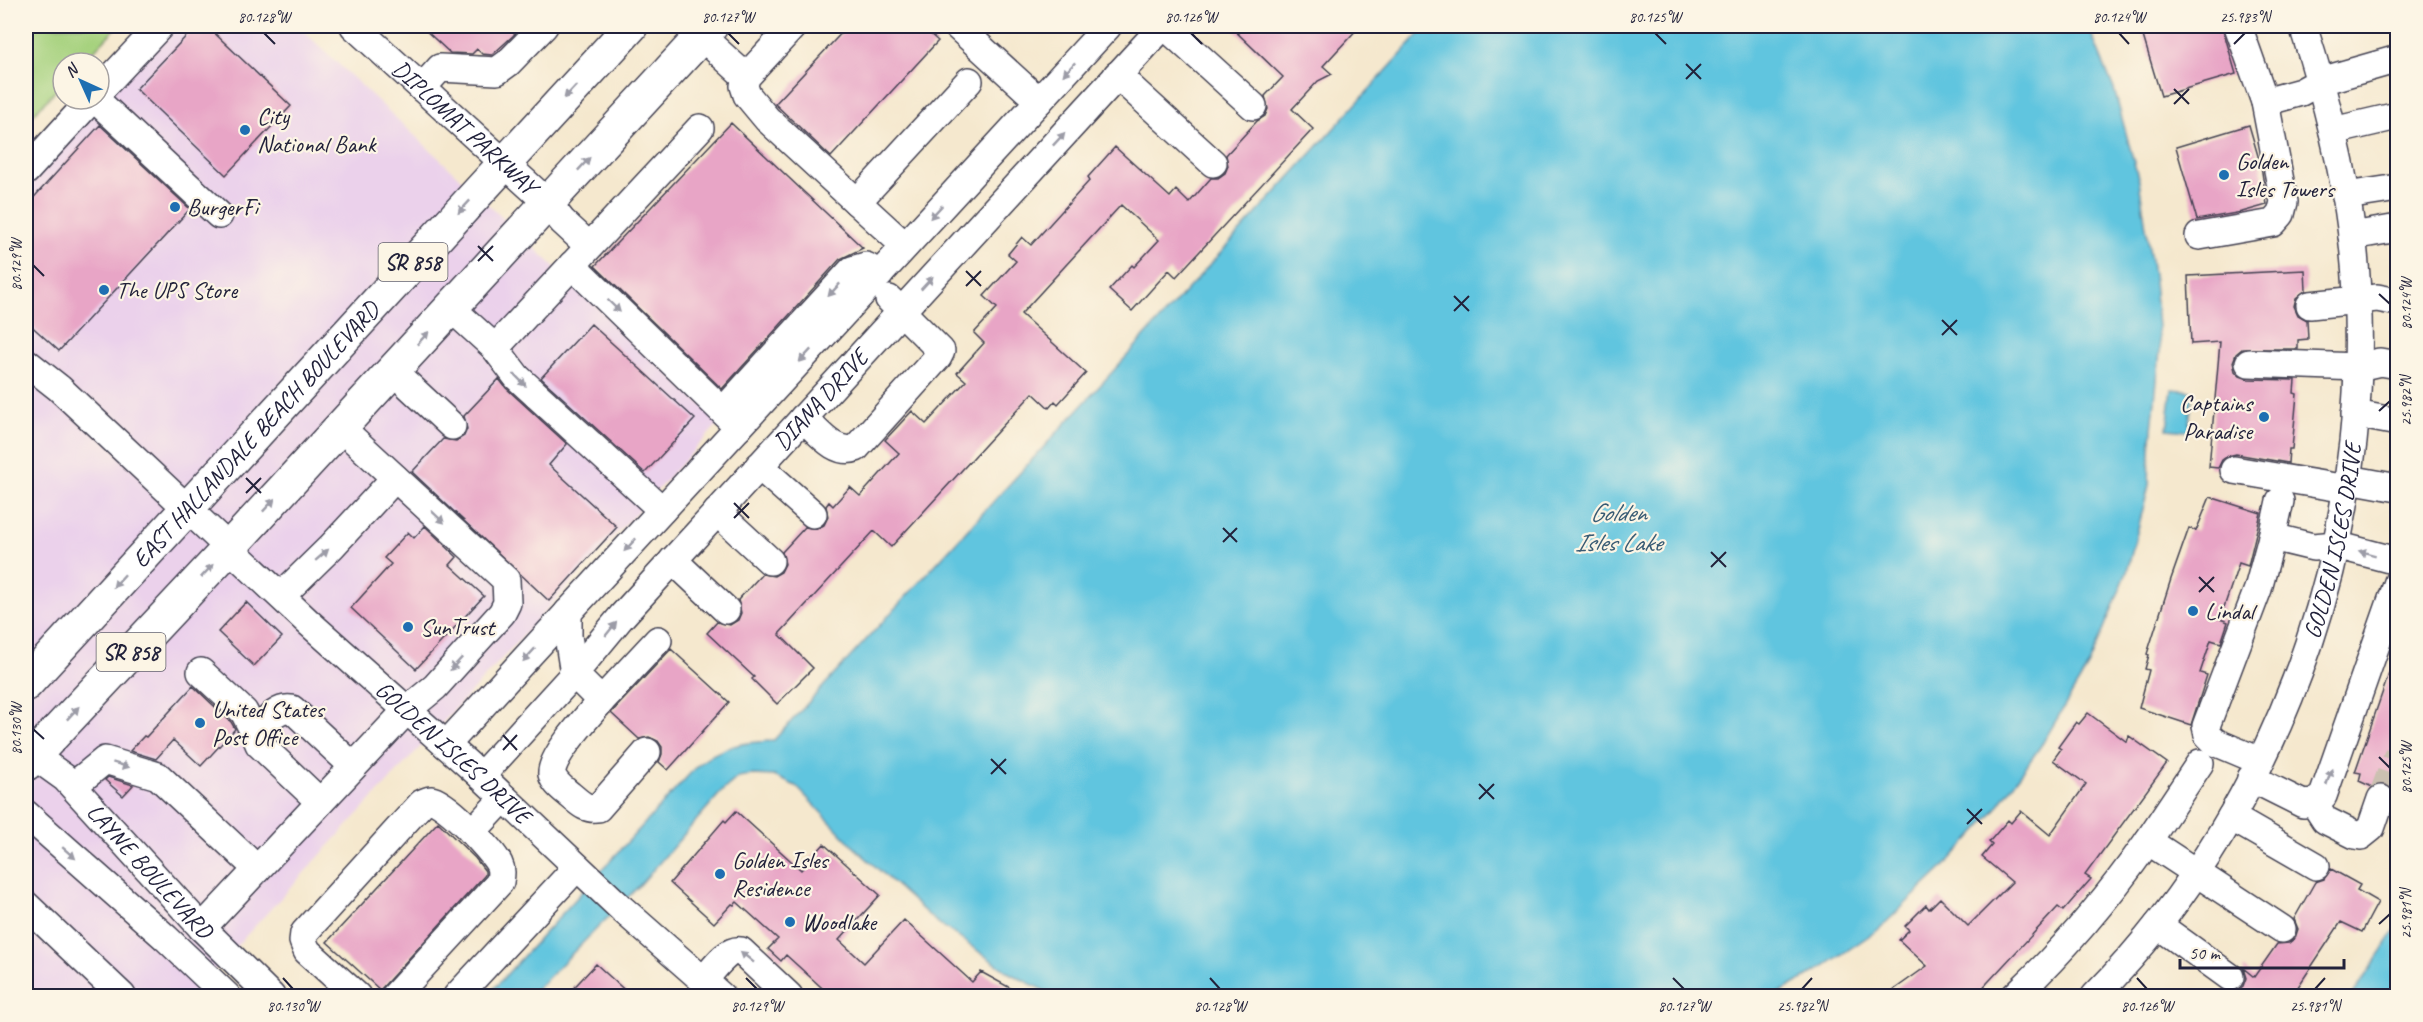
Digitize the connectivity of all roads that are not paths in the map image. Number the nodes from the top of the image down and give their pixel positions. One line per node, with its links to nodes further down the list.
1 (160, 26): 15 (street)
2 (354, 26): 18 (street, DIPLOMAT PARKWAY)
3 (544, 26): 18 (street)
4 (631, 26): 28 (main road, EAST HALLANDALE BEACH BOULEVARD / SR 858, one-way to 28)
5 (793, 26): 14 (street)
6 (1108, 26): 19 (street, one-way to 19)
7 (1164, 26): 13 (street, DIANA DRIVE); 21 (street)
8 (2238, 26): 20 (street)
9 (2303, 26): 17 (street, GOLDEN ISLES DRIVE)
10 (706, 31): 14 (street); 32 (main road, SR 858, one-way to 10)
11 (972, 31): 19 (street)
12 (2397, 59): 17 (street)
13 (1117, 75): 27 (street); 45 (street, DIANA DRIVE, one-way to 13)
14 (746, 77): 33 (street)
15 (111, 79)
16 (969, 81): 33 (street)
17 (2321, 81): 20 (street); 26 (street, GOLDEN ISLES DRIVE)
18 (422, 88): 28 (street, DIPLOMAT PARKWAY)
19 (1039, 101): 38 (street, one-way to 38)
20 (2265, 102): 36 (street)
21 (1253, 106)
22 (82, 111): 29 (street)
23 (106, 111): 34 (street)
24 (2393, 117): 26 (street)
25 (700, 128): 39 (street)
26 (2333, 131): 31 (street, GOLDEN ISLES DRIVE)
27 (1213, 163)
28 (504, 164): 32 (street, DIPLOMAT PARKWAY); 64 (main road, EAST HALLANDALE BEACH BOULEVARD / SR 858, one-way to 64)
29 (26, 171)
30 (2397, 188): 31 (street)
31 (2346, 196): 37 (street, GOLDEN ISLES DRIVE)
32 (548, 202): 39 (street, DIPLOMAT PARKWAY); 44 (main road, SR 858)
33 (857, 202): 38 (street)
34 (219, 215)
35 (2397, 228): 37 (street)
36 (2199, 236)
37 (2352, 236): 41 (street, GOLDEN ISLES DRIVE)
38 (905, 246): 40 (street)
39 (581, 255): 46 (street); 54 (street, DIPLOMAT PARKWAY, one-way to 54)
40 (876, 278): 45 (street); 54 (street, DIANA DRIVE, one-way to 54)
41 (2357, 300): 42 (street); 43 (street); 50 (street, GOLDEN ISLES DRIVE)
42 (2397, 302)
43 (2310, 305)
44 (451, 308): 46 (street); 51 (main road, SR 858, one-way to 44)
45 (901, 311): 53 (street, DIANA DRIVE); 53 (street)
46 (495, 348): 65 (street, one-way to 65)
47 (26, 362): 64 (street, GOLDEN ISLES DRIVE)
48 (2249, 363): 50 (street)
49 (2397, 365): 50 (street)
50 (2358, 368): 52 (street, GOLDEN ISLES DRIVE)
51 (393, 371): 56 (street); 57 (main road, SR 858)
52 (2355, 414): 55 (street); 61 (street, GOLDEN ISLES DRIVE)
53 (803, 417): 58 (street, DIANA DRIVE)
54 (731, 419): 65 (street, DIANA DRIVE)
55 (2397, 422)
56 (452, 426)
57 (340, 427): 60 (street); 70 (main road, SR 858, one-way to 57)
58 (759, 466): 66 (street, DIANA DRIVE); 67 (street)
59 (2234, 470): 61 (street)
60 (395, 478): 75 (street, one-way to 60); 83 (street, one-way to 83)
61 (2348, 484): 62 (street); 69 (street, GOLDEN ISLES DRIVE)
62 (2397, 488)
63 (2280, 501): 68 (street)
64 (187, 507): 70 (street, GOLDEN ISLES DRIVE); 81 (main road, EAST HALLANDALE BEACH BOULEVARD / SR 858, one-way to 81)
65 (662, 510): 77 (street, DIANA DRIVE, one-way to 77)
66 (717, 512): 71 (street, DIANA DRIVE); 72 (street)
67 (813, 514)
68 (2272, 537): 69 (street); 90 (street)
69 (2336, 545): 73 (street, one-way to 69); 90 (street, GOLDEN ISLES DRIVE)
70 (229, 548): 75 (street, GOLDEN ISLES DRIVE); 87 (main road, SR 858, one-way to 70)
71 (673, 560): 76 (street); 80 (street, DIANA DRIVE, one-way to 71)
72 (770, 561)
73 (2397, 564)
74 (2397, 582): 96 (street, one-way to 74)
75 (280, 596): 83 (street, GOLDEN ISLES DRIVE)
76 (726, 610)
77 (568, 612): 80 (street); 85 (street, DIANA DRIVE, one-way to 85)
78 (658, 640): 82 (street)
79 (201, 672): 84 (street)
80 (574, 674): 82 (street); 91 (street, DIANA DRIVE)
81 (26, 684)
82 (601, 701): 86 (street)
83 (407, 710): 85 (street, GOLDEN ISLES DRIVE); 89 (street)
84 (255, 734): 89 (street); 95 (street)
85 (446, 745): 91 (street, GOLDEN ISLES DRIVE)
86 (647, 752)
87 (28, 757): 92 (street, LAYNE BOULEVARD)
88 (2200, 763): 100 (street)
89 (353, 766): 95 (street)
90 (2256, 770): 96 (street); 98 (street, GOLDEN ISLES DRIVE)
91 (481, 776): 93 (street, GOLDEN ISLES DRIVE)
92 (73, 786): 102 (street, one-way to 102); 107 (street, LAYNE BOULEVARD)
93 (504, 798): 99 (street); 103 (street, GOLDEN ISLES DRIVE)
94 (2381, 799): 96 (street)
95 (320, 802): 102 (street)
96 (2314, 803)
97 (26, 814): 115 (street, LAYNE BOULEVARD, one-way to 115)
98 (2231, 817): 101 (street); 104 (street, GOLDEN ISLES DRIVE)
99 (472, 832): 117 (street); 118 (street)
100 (2148, 841): 104 (street); 113 (street)
101 (2316, 866)
102 (257, 869): 107 (street)
103 (583, 872): 111 (street, GOLDEN ISLES DRIVE); 119 (street)
104 (2196, 872): 106 (street, GOLDEN ISLES DRIVE); 108 (street)
105 (26, 905): 114 (street)
106 (2158, 925): 110 (street); 112 (street, GOLDEN ISLES DRIVE)
107 (202, 928): 109 (street, LAYNE BOULEVARD)
108 (2282, 929)
109 (249, 976): 115 (street); 116 (street, LAYNE BOULEVARD)
110 (2230, 977)
111 (713, 991): 120 (street, one-way to 111)
112 (2111, 991)
113 (2024, 994)
114 (122, 996)
115 (228, 996)
116 (271, 996)
117 (357, 996)
118 (395, 996)
119 (457, 996)
120 (789, 996)

